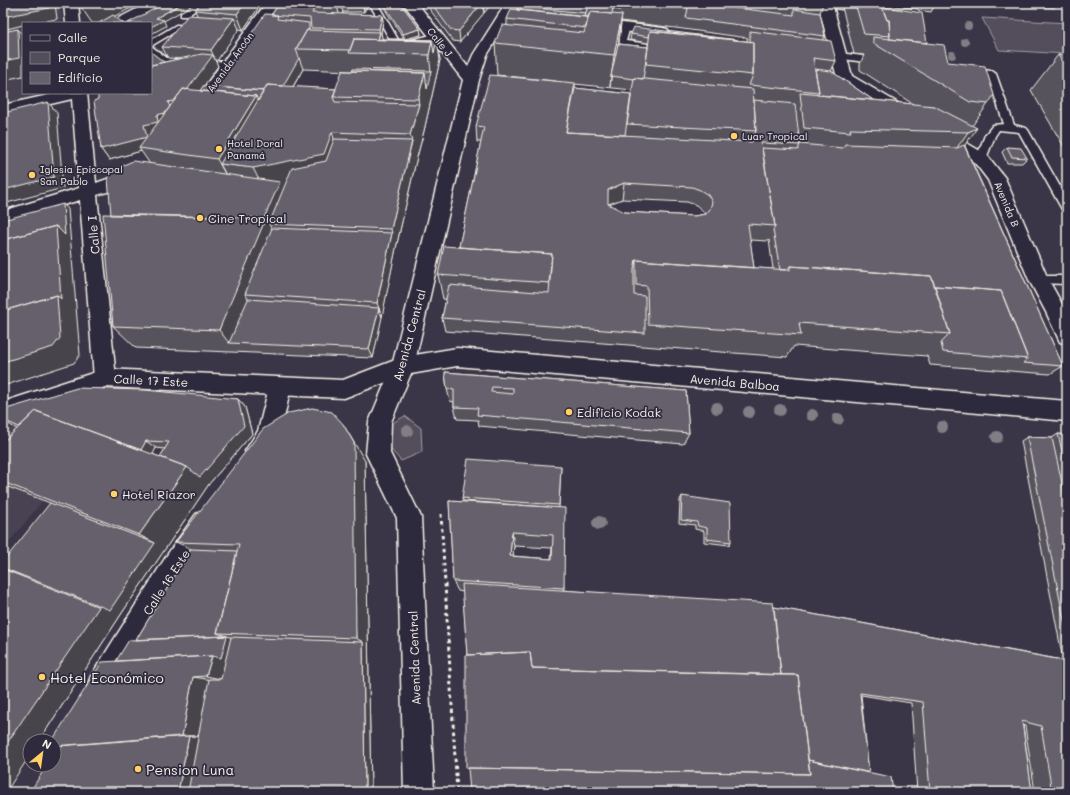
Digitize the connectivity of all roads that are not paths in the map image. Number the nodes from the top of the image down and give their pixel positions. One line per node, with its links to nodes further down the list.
1 (71, 3): 12 (street)
2 (158, 3): 13 (street)
3 (202, 3): 10 (lane)
4 (273, 3): 23 (street, Avenida Ancón)
5 (373, 3): 17 (lane)
6 (410, 3): 17 (street, Calle J)
7 (826, 3): 9 (street); 21 (street, Avenida B)
8 (514, 9): 25 (street, Avenida Central)
9 (885, 10)
10 (184, 14)
11 (580, 21): 15 (street)
12 (72, 22)
13 (122, 22)
14 (179, 27): 18 (lane)
15 (626, 27): 16 (street); 20 (lane)
16 (673, 34)
17 (435, 36): 25 (street, Calle J)
18 (152, 42)
19 (152, 50): 23 (lane)
20 (666, 50)
21 (831, 55): 22 (lane); 33 (street, Avenida B)
22 (885, 62)
23 (228, 65): 29 (street, Avenida Ancón)
24 (961, 71): 31 (lane)
25 (479, 82): 41 (street, Avenida Central)
26 (74, 94): 28 (street)
27 (78, 94): 35 (street, Calle I)
28 (3, 110)
29 (187, 121)
30 (901, 127): 32 (street)
31 (1010, 127): 33 (lane); 36 (lane)
32 (917, 128)
33 (981, 159): 38 (street, Avenida B)
34 (151, 165): 35 (street)
35 (89, 192): 37 (street); 42 (street, Calle I)
36 (1067, 208)
37 (3, 217)
38 (1039, 280): 39 (lane); 40 (street, Avenida B)
39 (1067, 280)
40 (1067, 336)
41 (403, 366): 43 (street); 44 (street, Avenida Balboa); 49 (street, Avenida Central)
42 (105, 378): 43 (street, Calle 17 Este); 45 (street, Calle 17 Este)
43 (280, 387): 46 (street)
44 (1067, 411)
45 (3, 412)
46 (241, 472)
47 (219, 504): 48 (street, Calle 16 Este)
48 (87, 708)
49 (419, 792)

